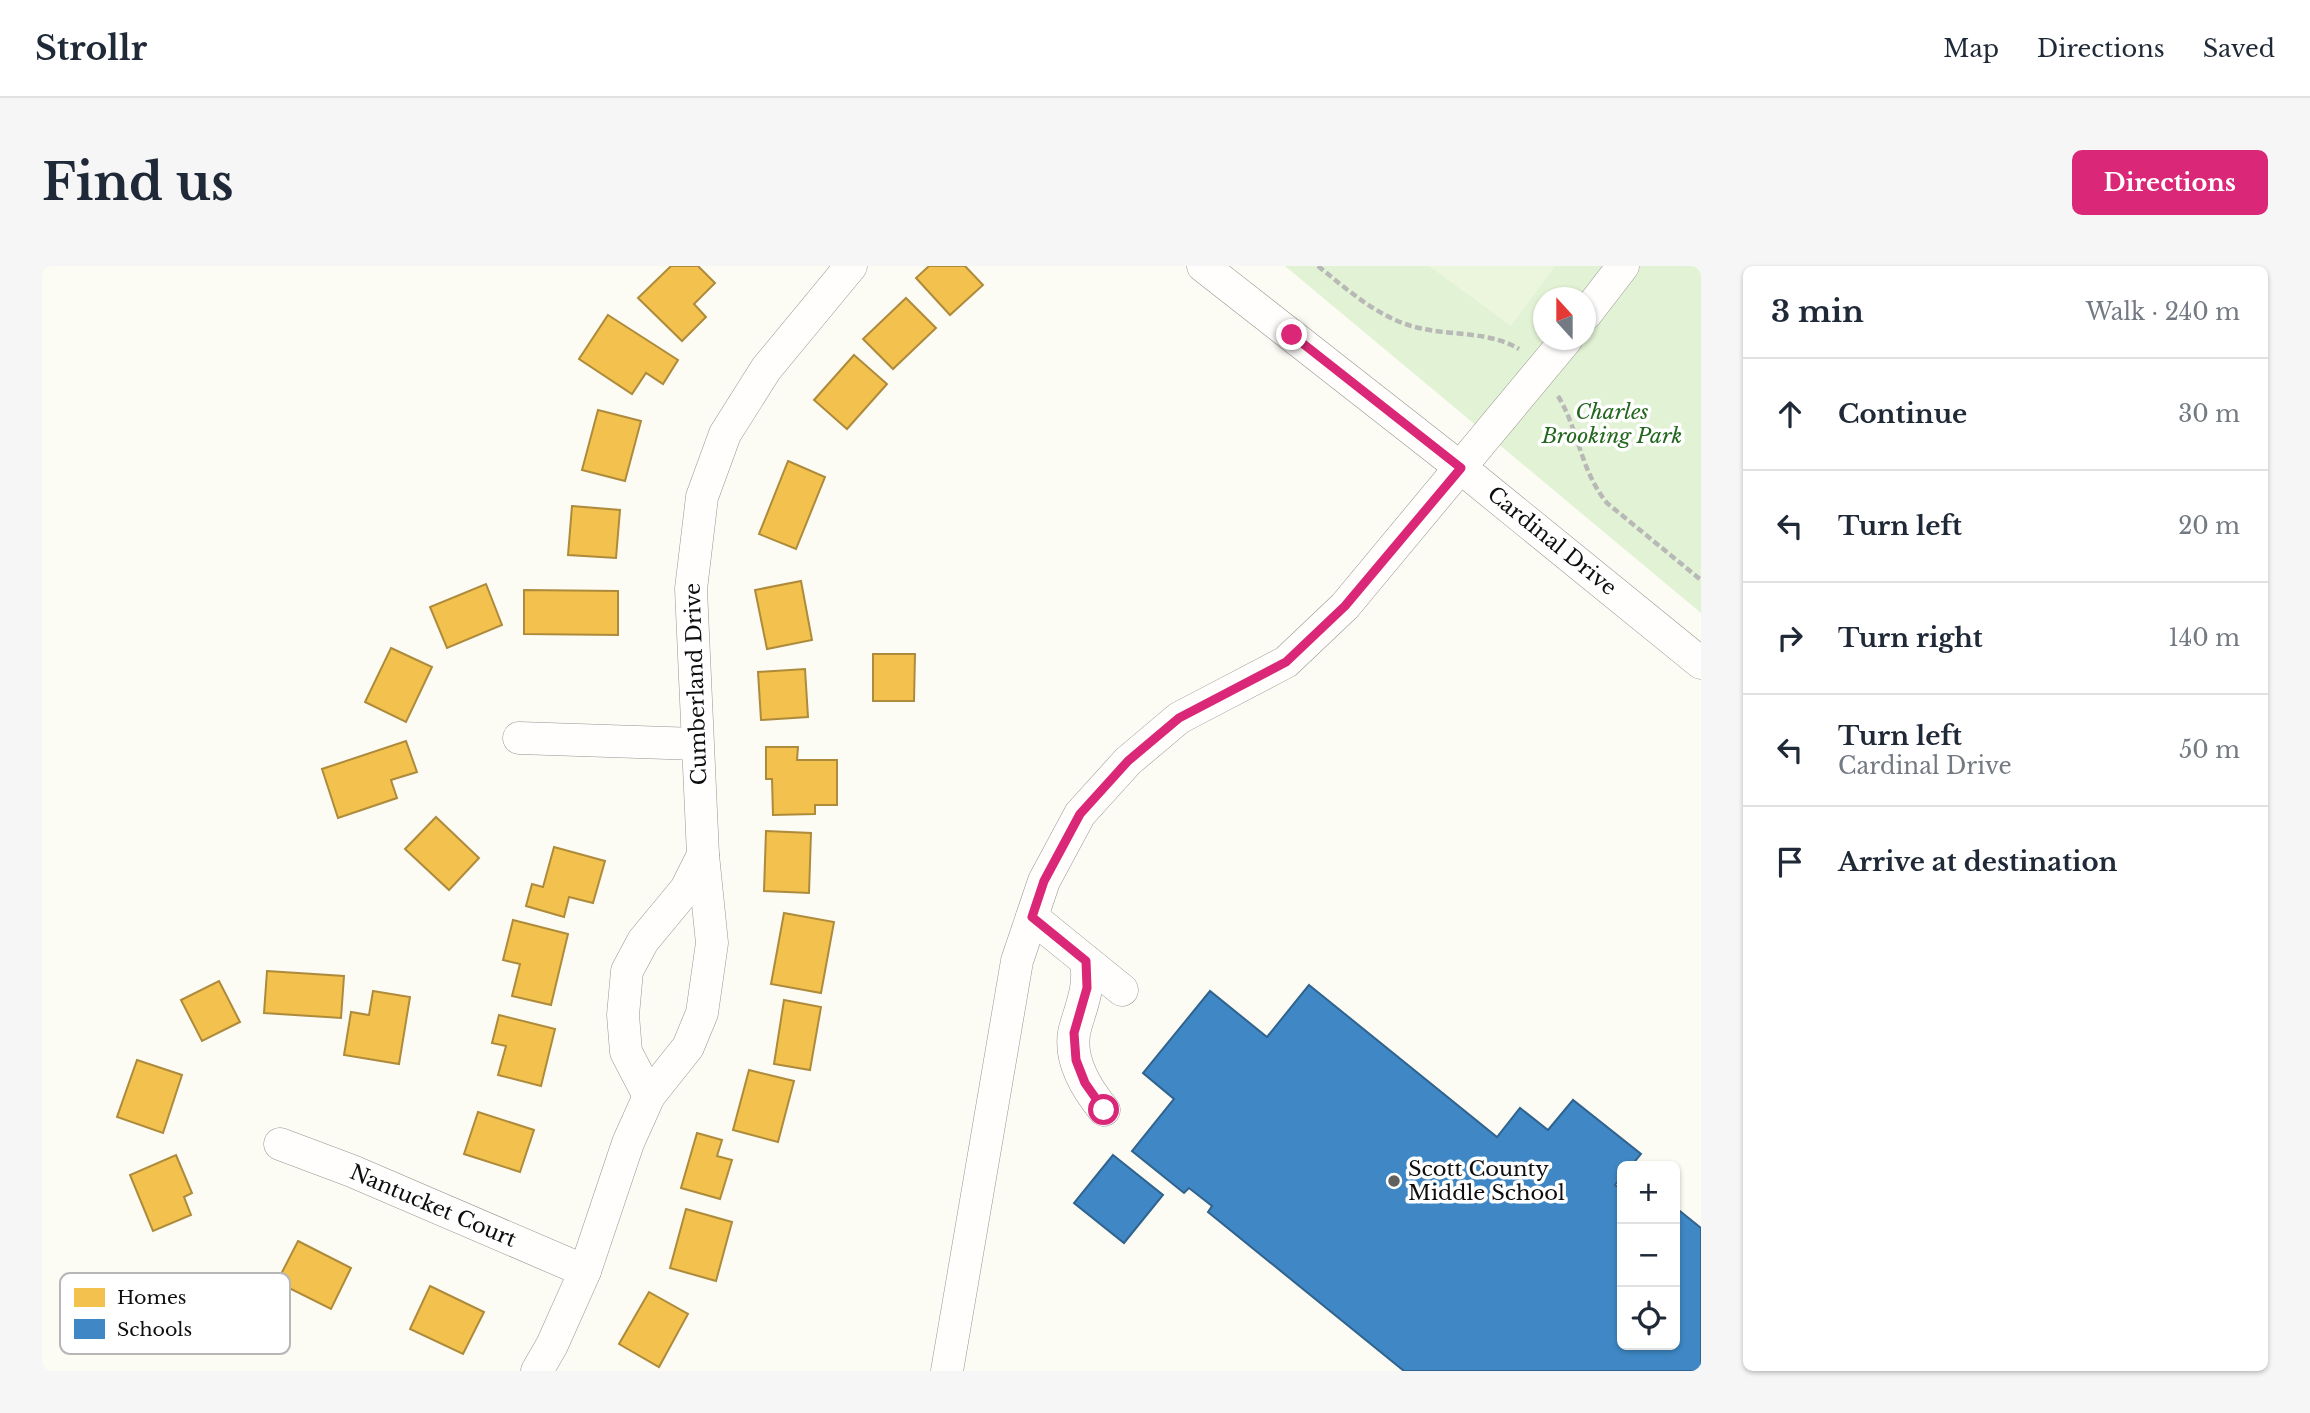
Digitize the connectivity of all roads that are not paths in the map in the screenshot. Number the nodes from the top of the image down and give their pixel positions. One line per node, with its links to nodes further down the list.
1 (851, 266): 9 (street, Cumberland Drive)
2 (1203, 266): 6 (street, Cardinal Drive)
3 (1623, 266): 4 (street)
4 (1596, 301)
5 (1558, 350): 6 (street)
6 (1461, 468): 7 (street, Cardinal Drive); 11 (street)
7 (1701, 663)
8 (519, 738): 9 (street)
9 (697, 744): 10 (street, Cumberland Drive)
10 (702, 855): 14 (street, Cumberland Drive); 14 (street, Cumberland Drive)
11 (1032, 917): 12 (street); 19 (street)
12 (1086, 961): 13 (street); 15 (street)
13 (1122, 990)
14 (649, 1096): 17 (street, Cumberland Drive)
15 (1104, 1110)
16 (279, 1144): 17 (street, Nantucket Court)
17 (586, 1271): 18 (street, Cumberland Drive)
18 (537, 1371)
19 (947, 1371)

